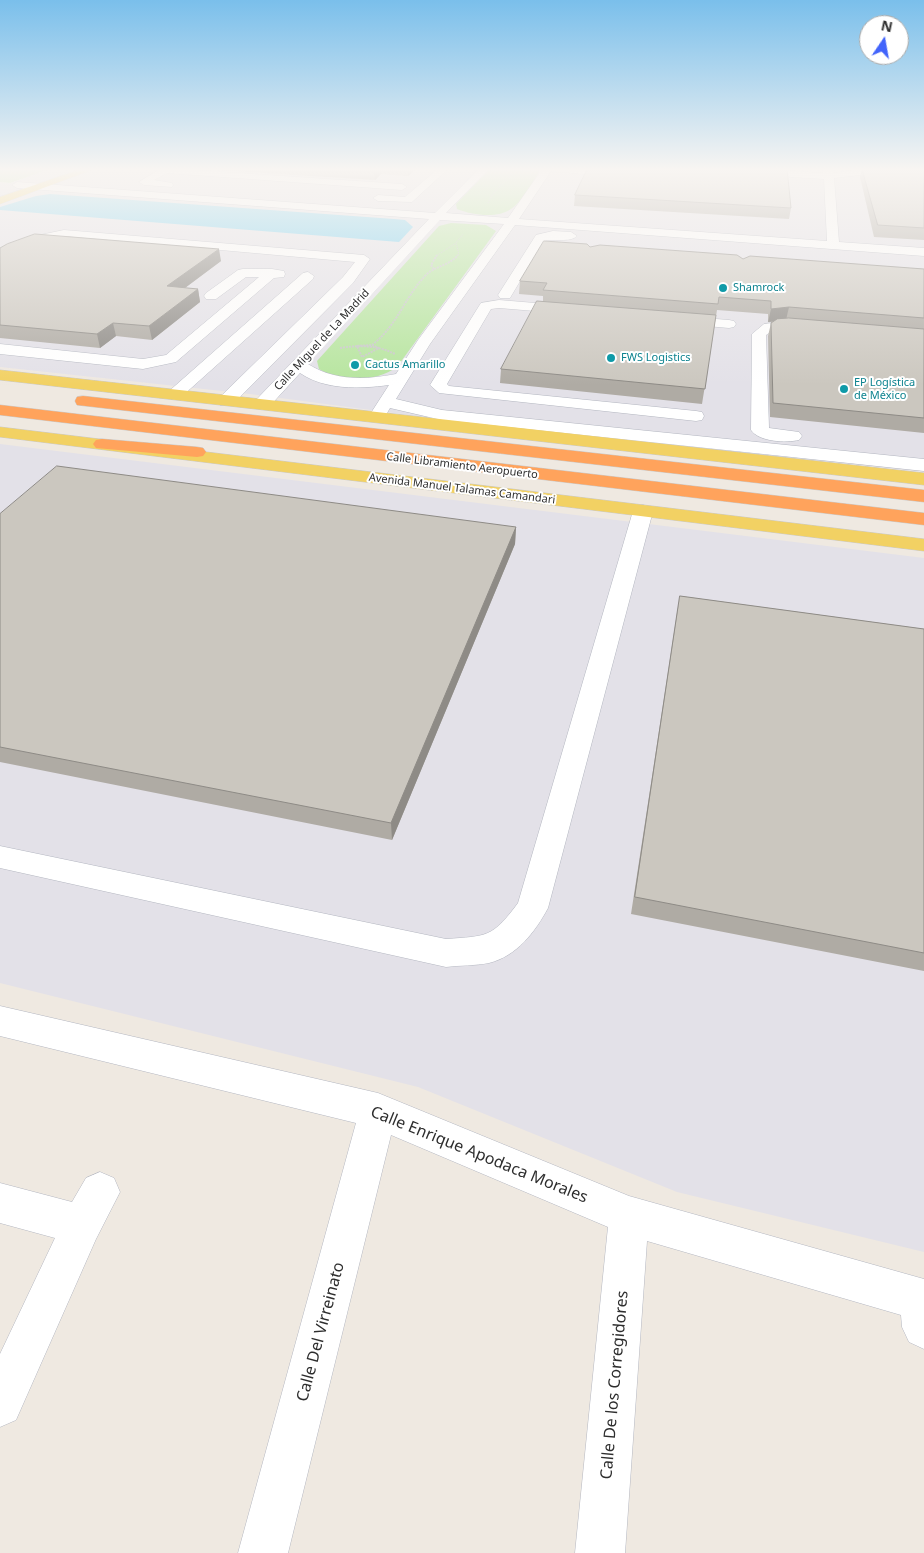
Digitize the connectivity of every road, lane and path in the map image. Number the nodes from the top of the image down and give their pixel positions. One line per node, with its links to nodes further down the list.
1 (35, 240): 12 (street)
2 (153, 240): 16 (street)
3 (414, 240): 14 (street, Calle Miguel de La Madrid)
4 (502, 240): 34 (street)
5 (539, 240): 21 (street)
6 (701, 240): 13 (street)
7 (743, 240): 10 (street)
8 (833, 240): 10 (street)
9 (456, 243): 17 (path); 17 (path)
10 (833, 245): 13 (street)
11 (924, 252): 15 (street)
12 (0, 254)
13 (882, 254): 15 (street)
14 (398, 258): 16 (street); 38 (street, Calle Miguel de La Madrid)
15 (916, 258)
16 (363, 262): 20 (street)
17 (434, 269): 29 (path)
18 (272, 273): 19 (street); 22 (street); 23 (street)
19 (308, 276): 20 (street); 24 (street)
20 (348, 280): 43 (street)
21 (506, 295)
22 (211, 296)
23 (230, 309): 24 (street); 35 (street)
24 (267, 312): 37 (street)
25 (585, 312): 34 (street)
26 (662, 318): 27 (street)
27 (729, 324)
28 (825, 329): 52 (street)
29 (372, 345): 30 (path); 31 (path)
30 (357, 346): 31 (path); 31 (path); 33 (path)
31 (379, 348): 36 (path)
32 (0, 349): 35 (street)
33 (336, 349)
34 (439, 351): 40 (street); 47 (street)
35 (176, 356): 37 (street)
36 (397, 357)
37 (213, 360): 42 (street)
38 (299, 366): 40 (street); 45 (street, Calle Miguel de La Madrid)
39 (0, 375): 42 (main road)
40 (403, 377): 44 (street)
41 (0, 392): 51 (highway, Calle Libramiento Aeropuerto)
42 (174, 395): 43 (main road)
43 (226, 401): 45 (main road); 51 (highway)
44 (386, 402): 48 (street); 49 (street)
45 (262, 404): 48 (main road)
46 (0, 410): 56 (highway, Calle Libramiento Aeropuerto)
47 (696, 416)
48 (376, 417): 54 (main road)
49 (504, 421): 54 (main road); 55 (street)
50 (0, 432): 53 (main road, Avenida Manuel Talamas Camandari)
51 (427, 440): 58 (highway, Calle Libramiento Aeropuerto)
52 (857, 442)
53 (102, 444): 56 (highway); 59 (main road, Avenida Manuel Talamas Camandari)
54 (620, 445): 57 (main road)
55 (924, 465)
56 (494, 470): 60 (highway, Calle Libramiento Aeropuerto)
57 (924, 479)
58 (924, 496)
59 (643, 511): 61 (main road, Avenida Manuel Talamas Camandari); 62 (street)
60 (924, 519)
61 (924, 545)
62 (0, 857)
63 (0, 1021): 64 (street, Calle Enrique Apodaca Morales)
64 (378, 1111): 66 (street, Calle Enrique Apodaca Morales); 69 (street, Calle Del Virreinato)
65 (0, 1203): 68 (street)
66 (629, 1216): 67 (street, Calle Enrique Apodaca Morales); 70 (street, Calle De los Corregidores)
67 (923, 1309)
68 (0, 1404)
69 (263, 1553)
70 (600, 1553)

